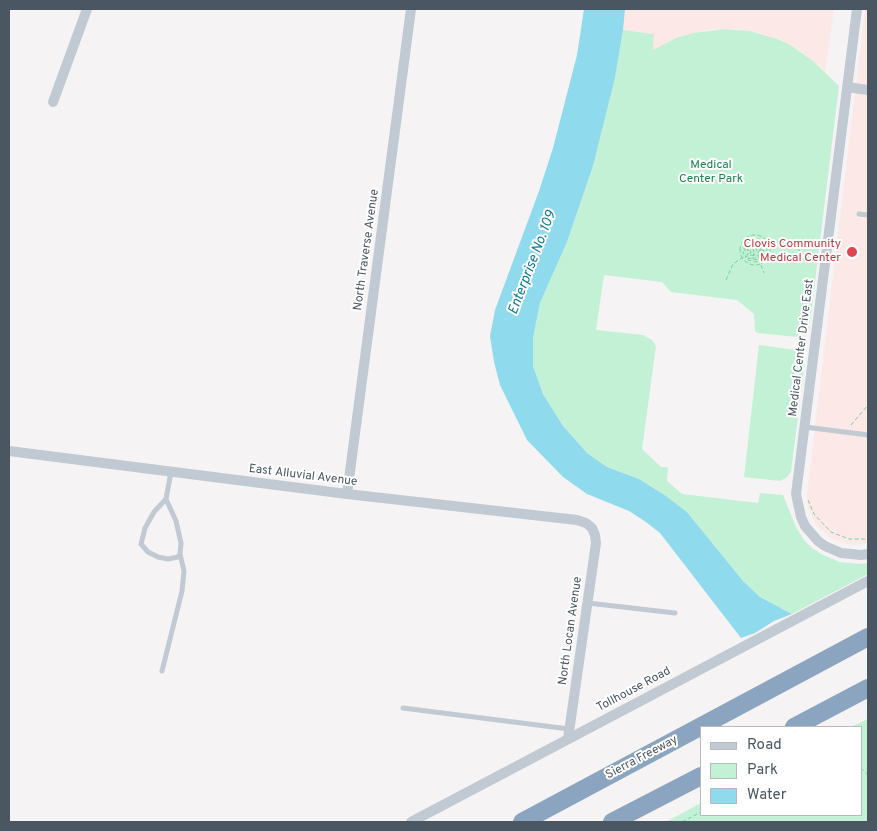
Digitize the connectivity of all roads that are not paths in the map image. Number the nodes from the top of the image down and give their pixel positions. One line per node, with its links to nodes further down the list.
1 (87, 9): 6 (street)
2 (411, 9): 13 (street, North Traverse Avenue)
3 (857, 9): 4 (street, Medical Center Drive East)
4 (847, 87): 5 (street); 9 (street, Medical Center Drive East)
5 (868, 90)
6 (53, 102)
7 (859, 214): 8 (lane)
8 (868, 215)
9 (805, 427): 10 (lane); 17 (street, Medical Center Drive East)
10 (868, 435)
11 (9, 451): 12 (street, East Alluvial Avenue)
12 (171, 472): 13 (street, East Alluvial Avenue); 14 (lane)
13 (347, 494): 15 (street, East Alluvial Avenue)
14 (166, 499): 16 (lane); 16 (lane)
15 (592, 528): 19 (street, North Locan Avenue)
16 (180, 554): 22 (lane)
17 (868, 554)
18 (868, 581): 30 (street, Tollhouse Road)
19 (587, 603): 20 (lane); 30 (street, North Locan Avenue)
20 (675, 613)
21 (868, 637): 27 (highway, Sierra Freeway)
22 (162, 670)
23 (868, 688): 25 (highway)
24 (868, 692): 25 (highway)
25 (848, 699): 28 (highway)
26 (403, 708): 30 (lane)
27 (702, 726)
28 (796, 726)
29 (700, 727): 33 (highway, Sierra Freeway)
30 (569, 734): 32 (street, Tollhouse Road)
31 (700, 777): 34 (highway)
32 (411, 822)
33 (522, 822)
34 (612, 822)

